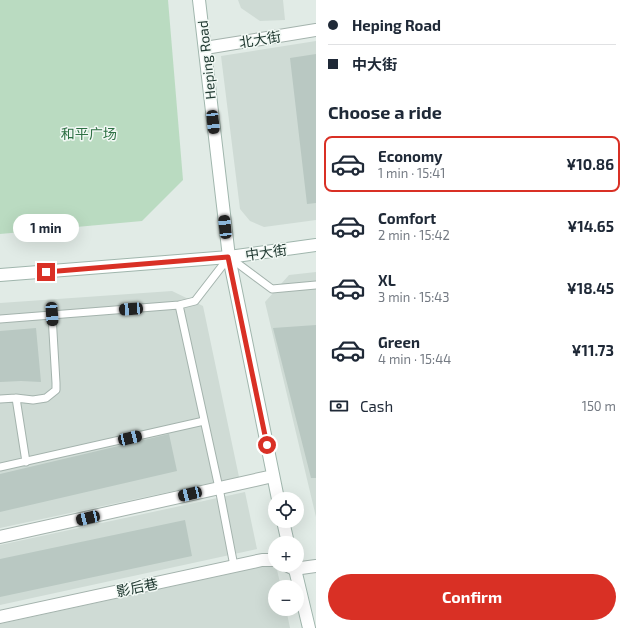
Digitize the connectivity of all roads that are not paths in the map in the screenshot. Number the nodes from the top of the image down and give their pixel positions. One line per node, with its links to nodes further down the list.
1 (199, 0): 3 (main road, Heping Road)
2 (316, 30): 3 (main road, 北大街)
3 (205, 48): 5 (main road, Heping Road)
4 (316, 245): 5 (main road, 中大街)
5 (228, 257): 6 (main road, 中大街); 7 (lane); 8 (lane); 16 (main road, Heping Road)
6 (0, 275)
7 (316, 285)
8 (179, 305): 9 (lane); 13 (lane)
9 (52, 314): 10 (lane); 12 (lane)
10 (0, 319)
11 (0, 398): 12 (lane)
12 (16, 398): 14 (lane)
13 (204, 421): 14 (lane); 17 (lane)
14 (26, 462): 15 (lane)
15 (0, 467)
16 (273, 476): 17 (main road); 18 (main road, Heping Road)
17 (219, 488): 19 (main road); 21 (lane)
18 (276, 492)
19 (0, 537)
20 (268, 560): 21 (main road, 影后巷)
21 (234, 566): 25 (main road, 影后巷)
22 (304, 566): 23 (main road)
23 (316, 566)
24 (293, 572): 26 (main road)
25 (0, 617)
26 (309, 628)

